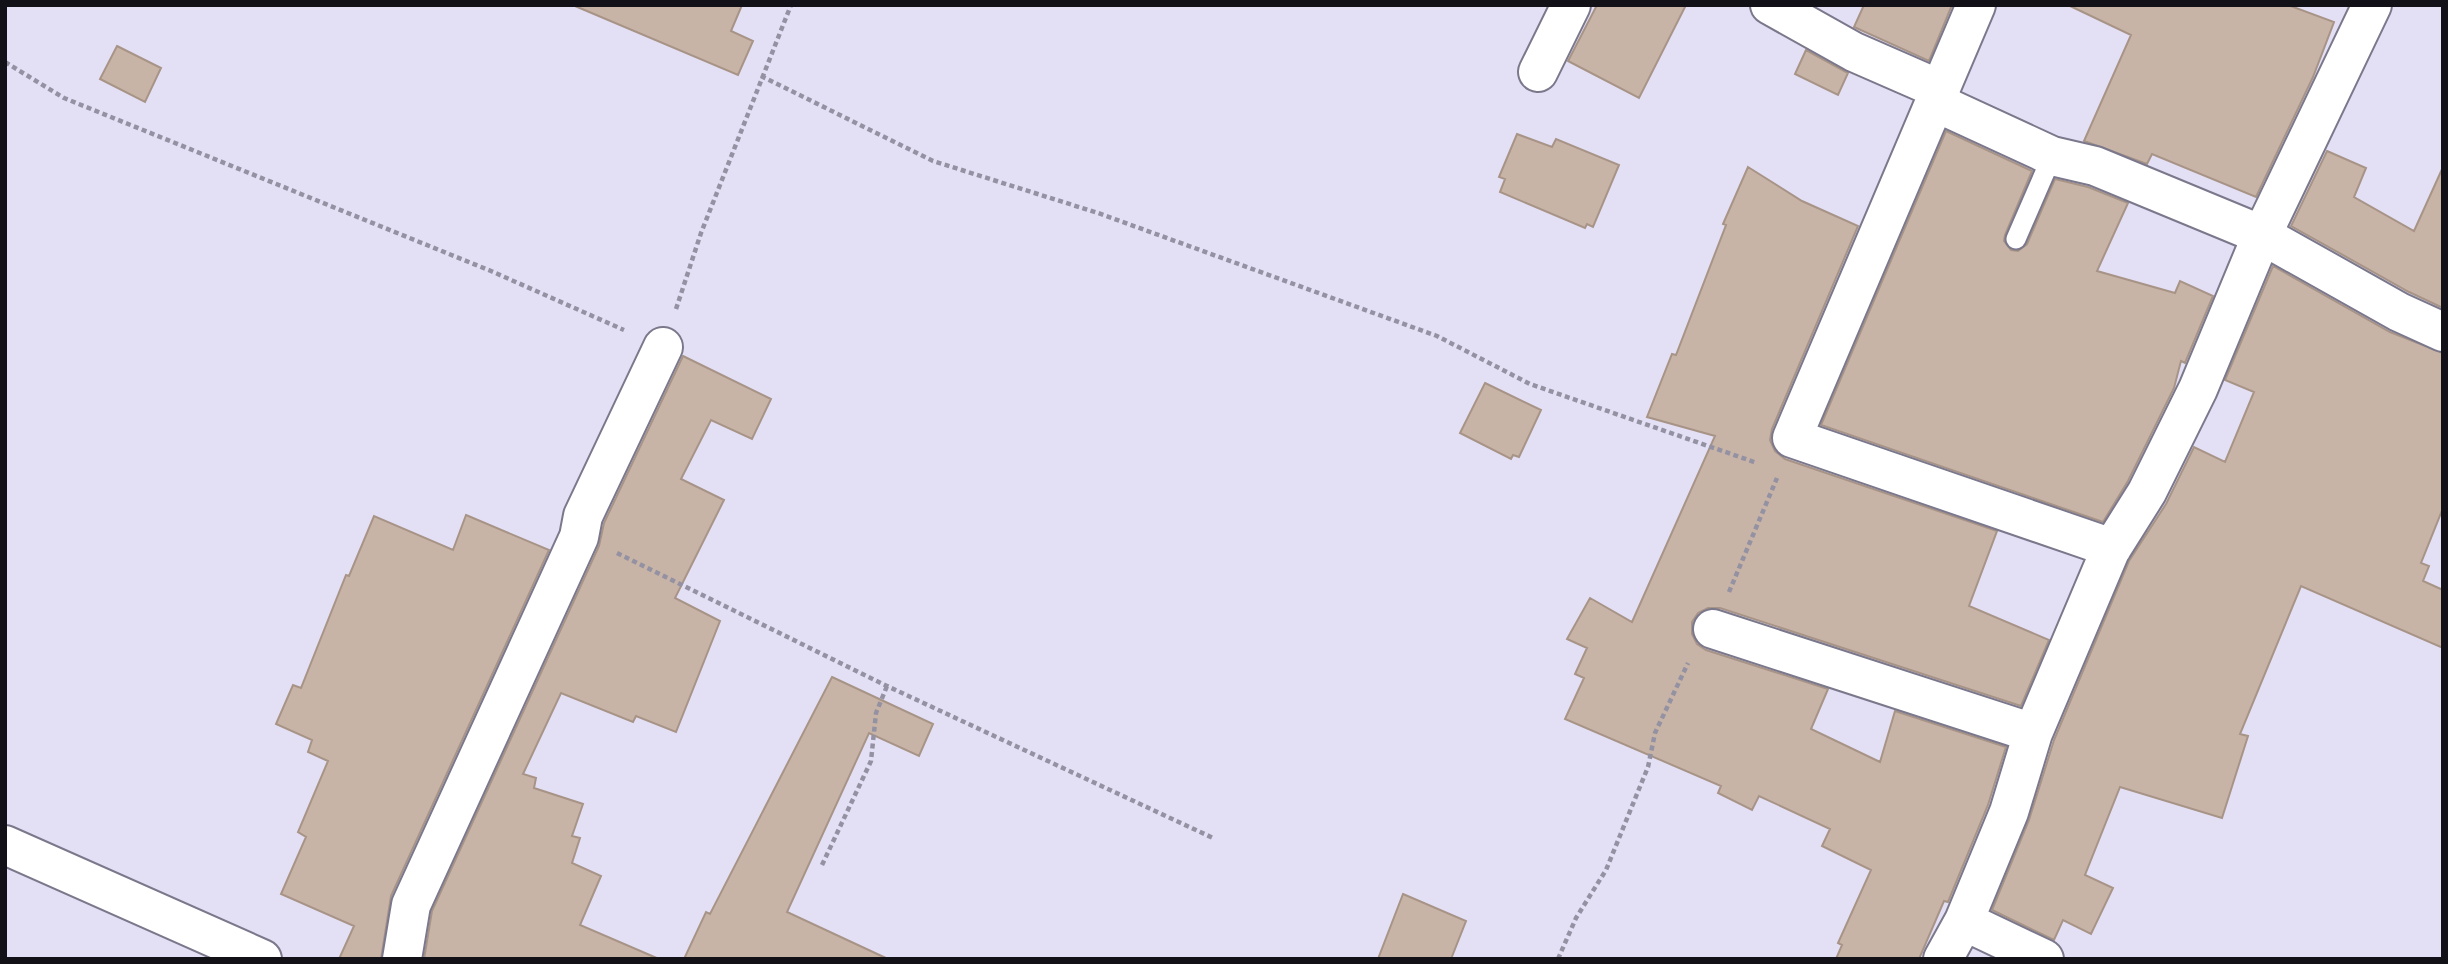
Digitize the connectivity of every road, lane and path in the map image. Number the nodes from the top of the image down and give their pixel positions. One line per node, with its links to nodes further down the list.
1 (791, 5): 8 (path)
2 (1571, 5): 7 (street)
3 (1770, 5): 9 (street)
4 (1976, 5): 9 (street)
5 (2372, 5): 11 (street)
6 (5, 62): 14 (path)
7 (1538, 72)
8 (761, 76): 14 (path); 15 (path)
9 (1938, 96): 10 (street); 15 (street)
10 (2052, 156): 11 (street); 12 (lane)
11 (2262, 235): 13 (street); 17 (street)
12 (2016, 239)
13 (2443, 332)
14 (663, 347): 16 (street)
15 (1786, 455): 17 (street); 18 (path)
16 (580, 534): 19 (path); 26 (street)
17 (2112, 548): 20 (street)
18 (1713, 629): 20 (street); 27 (path)
19 (887, 686): 21 (path); 23 (path)
20 (2033, 733): 24 (street)
21 (1213, 838)
22 (5, 845): 25 (street)
23 (822, 865)
24 (1964, 921): 28 (street); 29 (street)
25 (262, 959)
26 (402, 959)
27 (1558, 959)
28 (1943, 959)
29 (2043, 959)

